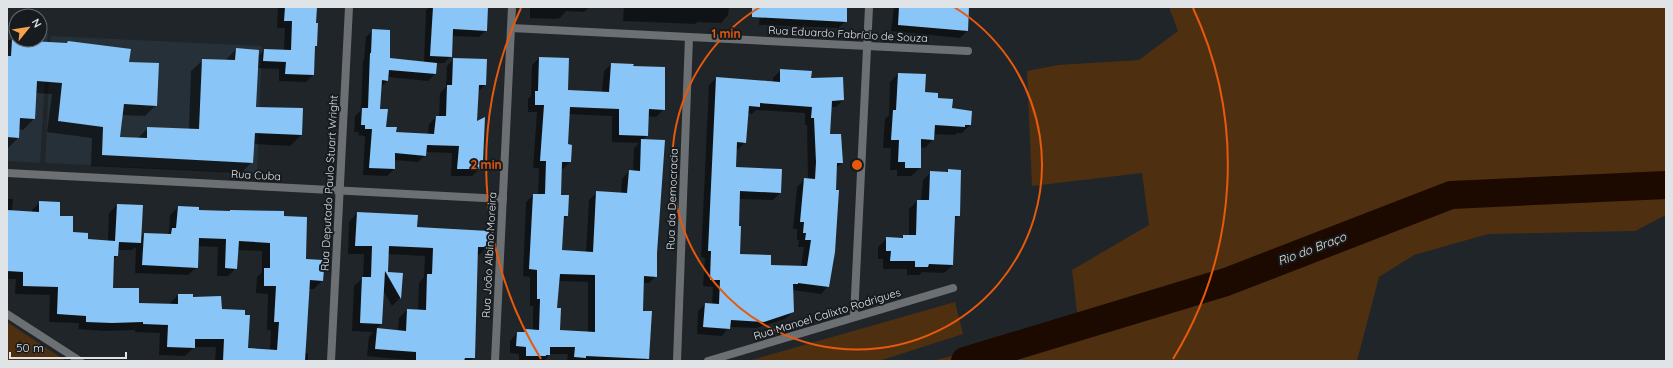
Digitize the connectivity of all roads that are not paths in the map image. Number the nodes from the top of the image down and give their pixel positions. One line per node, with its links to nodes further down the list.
1 (349, 7): 9 (street, Rua Deputado Paulo Stuart Wright)
2 (512, 7): 4 (street, Rua João Albino Moreira)
3 (869, 7): 6 (street)
4 (512, 28): 5 (street, Rua Eduardo Fabrício de Souza); 10 (street, Rua João Albino Moreira)
5 (690, 37): 6 (street, Rua Eduardo Fabrício de Souza); 17 (street, Rua da Democracia)
6 (867, 46): 7 (street, Rua Eduardo Fabrício de Souza); 13 (street)
7 (968, 51)
8 (7, 173): 9 (street, Rua Cuba)
9 (340, 190): 10 (street, Rua Cuba); 15 (street, Rua Deputado Paulo Stuart Wright)
10 (503, 199): 16 (street, Rua João Albino Moreira)
11 (953, 288): 13 (street, Rua Manoel Calixto Rodrigues)
12 (7, 314): 14 (street)
13 (854, 317): 18 (street, Rua Manoel Calixto Rodrigues)
14 (80, 361)
15 (331, 361)
16 (495, 361)
17 (677, 361)
18 (708, 361)

